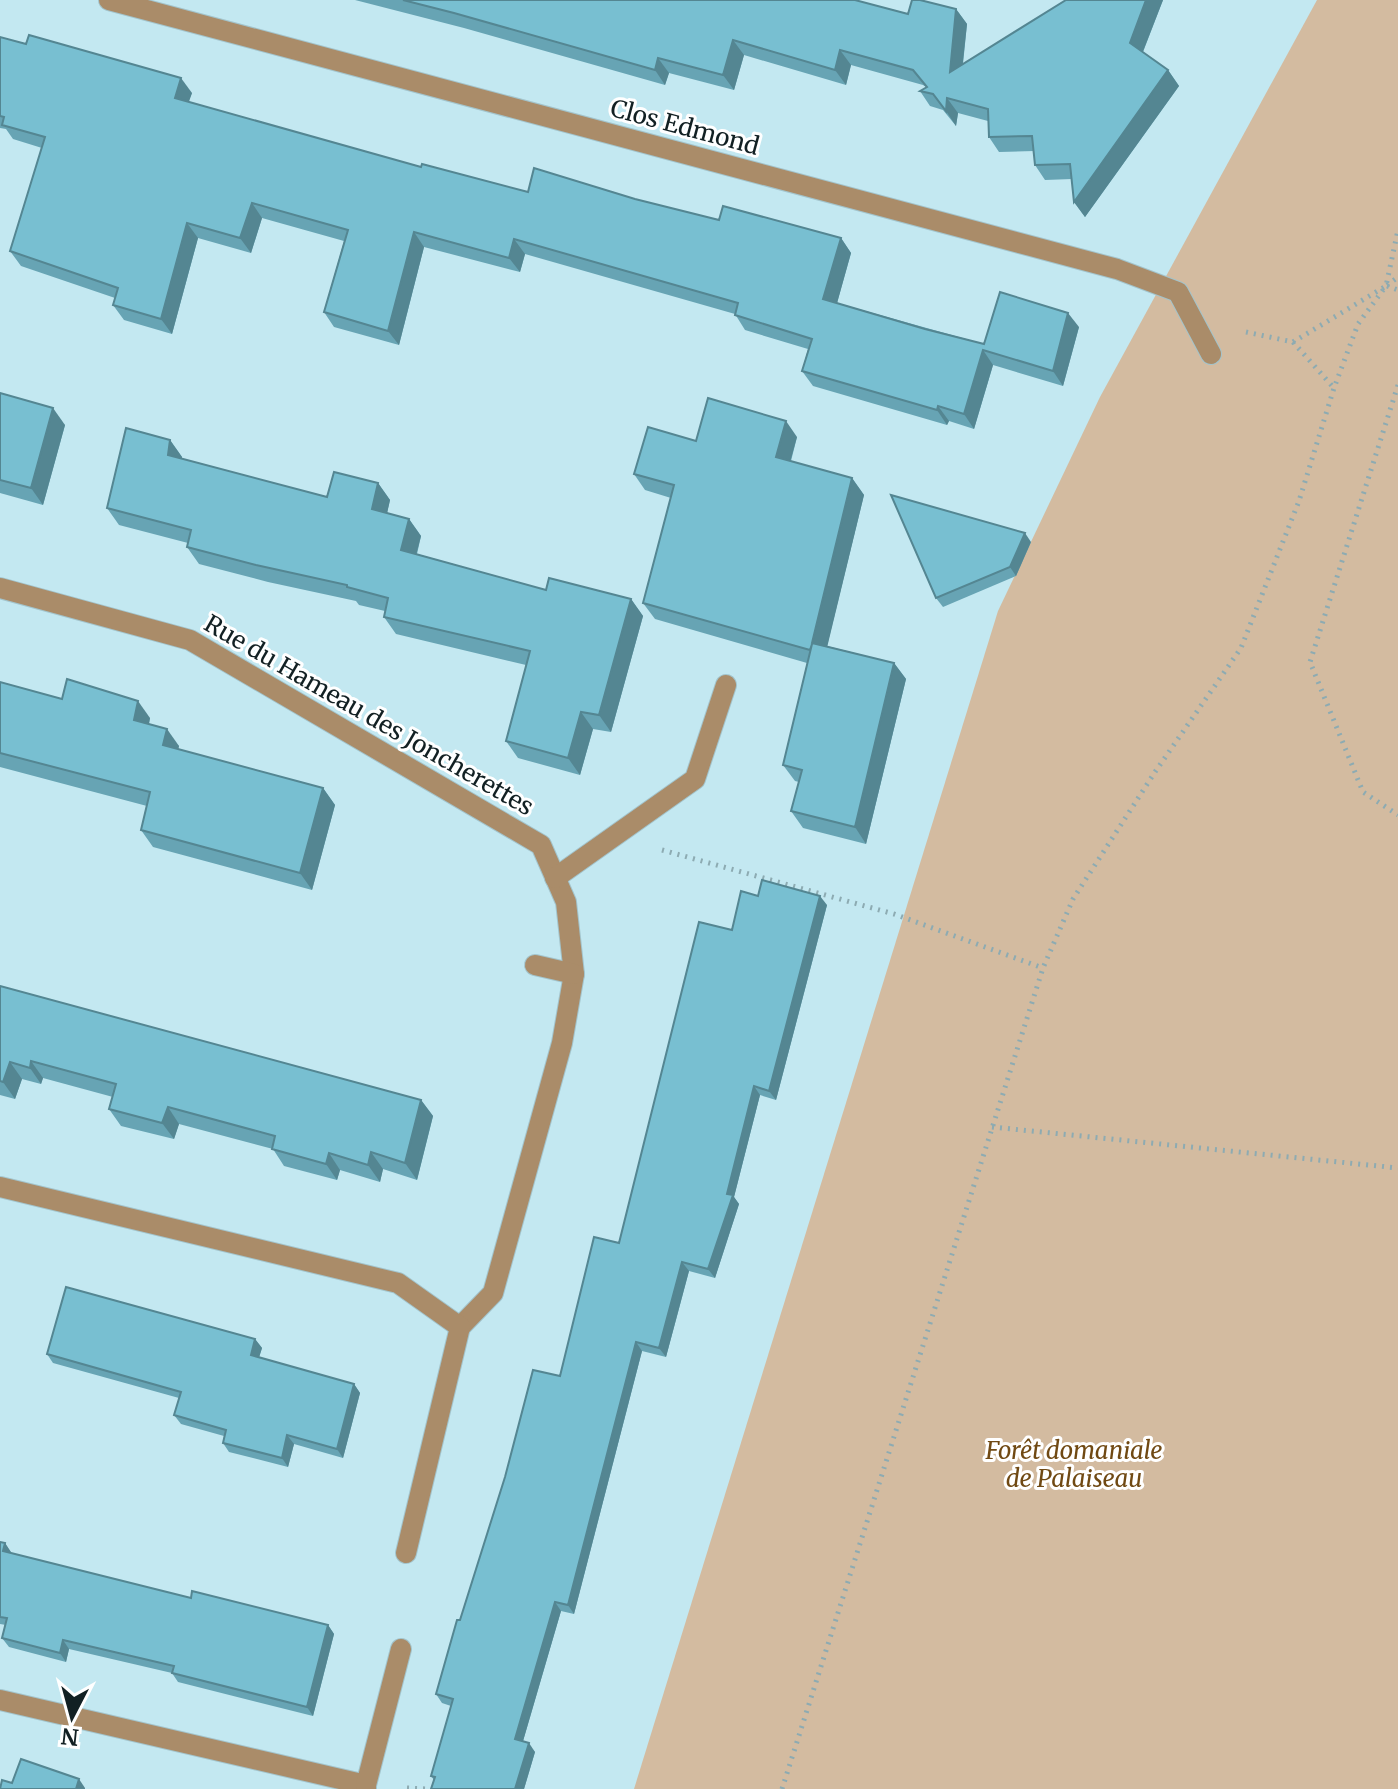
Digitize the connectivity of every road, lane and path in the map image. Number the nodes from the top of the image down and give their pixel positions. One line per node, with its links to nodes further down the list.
1 (109, 0): 7 (street, Clos Edmond)
2 (1398, 230): 4 (path)
3 (1398, 277): 4 (path)
4 (1386, 286): 5 (path); 6 (path); 9 (path)
5 (1398, 290)
6 (1293, 342): 7 (path); 9 (path)
7 (1211, 354)
8 (1398, 385): 12 (path)
9 (1334, 388): 16 (path)
10 (0, 588): 14 (street, Rue du Hameau des Joncherettes)
11 (726, 685): 13 (street)
12 (1398, 815)
13 (603, 845): 14 (street); 16 (path)
14 (555, 878): 17 (street, Rue du Hameau des Joncherettes)
15 (535, 965): 17 (street)
16 (1043, 968): 18 (path)
17 (574, 974): 21 (street, Rue du Hameau des Joncherettes)
18 (992, 1127): 19 (path); 26 (path)
19 (1398, 1168)
20 (0, 1187): 21 (street)
21 (460, 1327): 22 (street)
22 (406, 1553)
23 (401, 1649): 25 (street)
24 (0, 1700): 25 (street)
25 (366, 1787)
26 (782, 1789)

